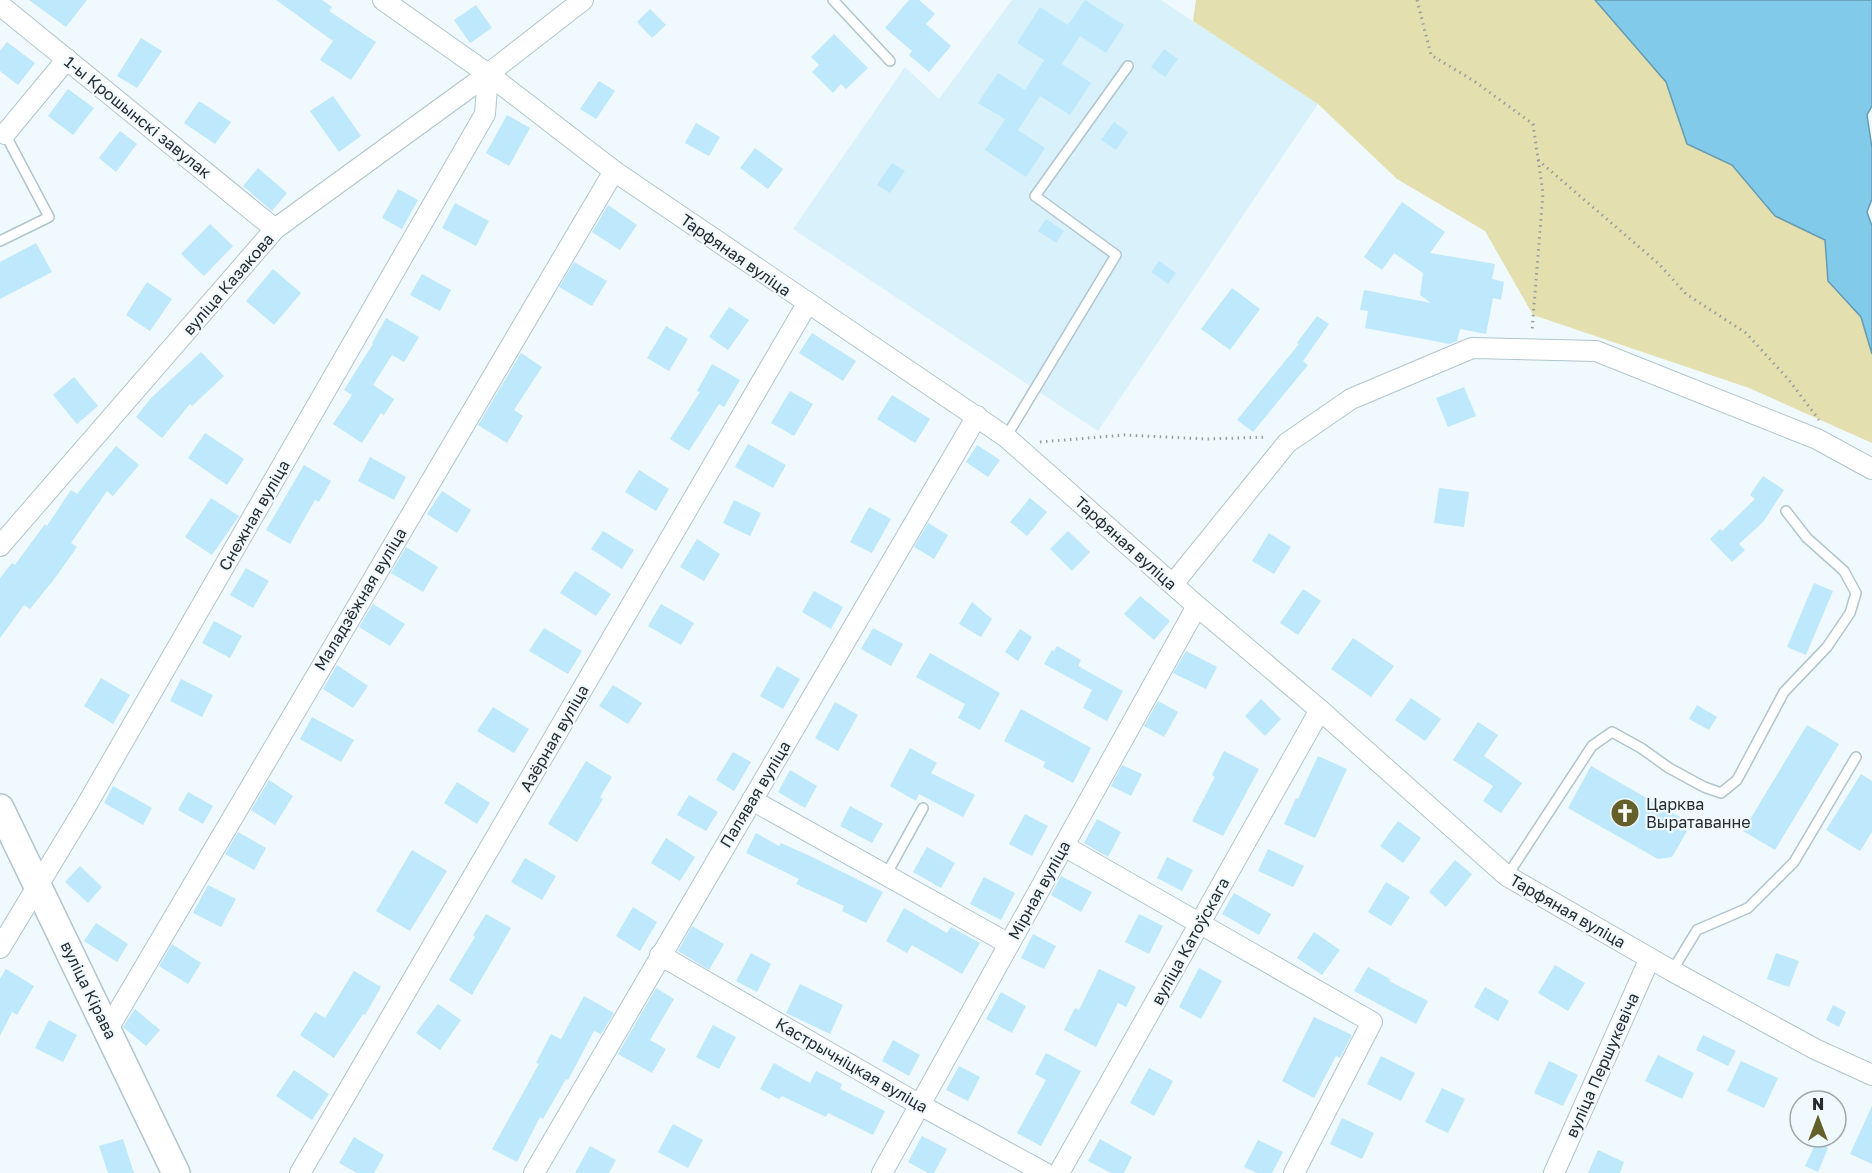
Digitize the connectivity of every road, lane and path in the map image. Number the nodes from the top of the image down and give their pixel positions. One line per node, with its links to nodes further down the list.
1 (383, 0): 9 (street, Тарфяная вуліца)
2 (583, 0): 9 (street, вуліца Казакова)
3 (833, 0): 7 (lane)
4 (1417, 0): 11 (path)
5 (0, 5): 6 (street, 1-ы Крошынскі завулак)
6 (67, 59): 10 (street); 13 (street, 1-ы Крошынскі завулак)
7 (890, 61)
8 (1128, 66): 20 (lane)
9 (488, 74): 12 (street, Тарфяная вуліца); 13 (street, вуліца Казакова); 34 (street, Снежная вуліца)
10 (2, 130): 14 (lane)
11 (1538, 160): 16 (path); 18 (path)
12 (614, 171): 15 (street, Тарфяная вуліца); 41 (street, Маладзёжная вуліца)
13 (275, 229): 23 (street, вуліца Казакова)
14 (0, 241)
15 (807, 304): 17 (street, Тарфяная вуліца); 45 (street, Азёрная вуліца)
16 (1531, 349): 19 (street); 21 (street)
17 (976, 416): 20 (street, Тарфяная вуліца); 28 (street, Палявая вуліца)
18 (1824, 426)
19 (1297, 437): 20 (path); 24 (street)
20 (1010, 440): 24 (street, Тарфяная вуліца)
21 (1872, 469)
22 (1786, 511): 33 (lane)
23 (0, 546)
24 (1173, 584): 25 (street, Тарфяная вуліца)
25 (1197, 606): 26 (street, Тарфяная вуліца); 31 (street, Мірная вуліца)
26 (1320, 710): 33 (street, Тарфяная вуліца); 35 (street, вуліца Катоўскага)
27 (1856, 757): 40 (lane)
28 (752, 800): 32 (street); 38 (street, Палявая вуліца)
29 (0, 808): 34 (main road, вуліца Кірава)
30 (923, 808): 32 (lane)
31 (1064, 846): 35 (street); 36 (street, Мірная вуліца)
32 (886, 875): 36 (street)
33 (1508, 876): 39 (street, Тарфяная вуліца)
34 (37, 885): 37 (street, Снежная вуліца); 41 (main road, вуліца Кірава)
35 (1200, 924): 49 (street, вуліца Катоўскага); 50 (street)
36 (1009, 944): 43 (street, Мірная вуліца)
37 (0, 948)
38 (660, 955): 43 (street, Кастрычніцкая вуліца); 46 (street, Палявая вуліца)
39 (1650, 958): 40 (street, Тарфяная вуліца); 51 (street, вуліца Першукевіча)
40 (1672, 971): 42 (street, Тарфяная вуліца)
41 (108, 1029): 44 (main road, вуліца Кірава)
42 (1872, 1075)
43 (920, 1105): 47 (street, Мірная вуліца); 48 (street, Кастрычніцкая вуліца)
44 (176, 1173)
45 (300, 1173)
46 (534, 1173)
47 (882, 1173)
48 (1045, 1173)
49 (1059, 1173)
50 (1294, 1173)
51 (1554, 1173)

